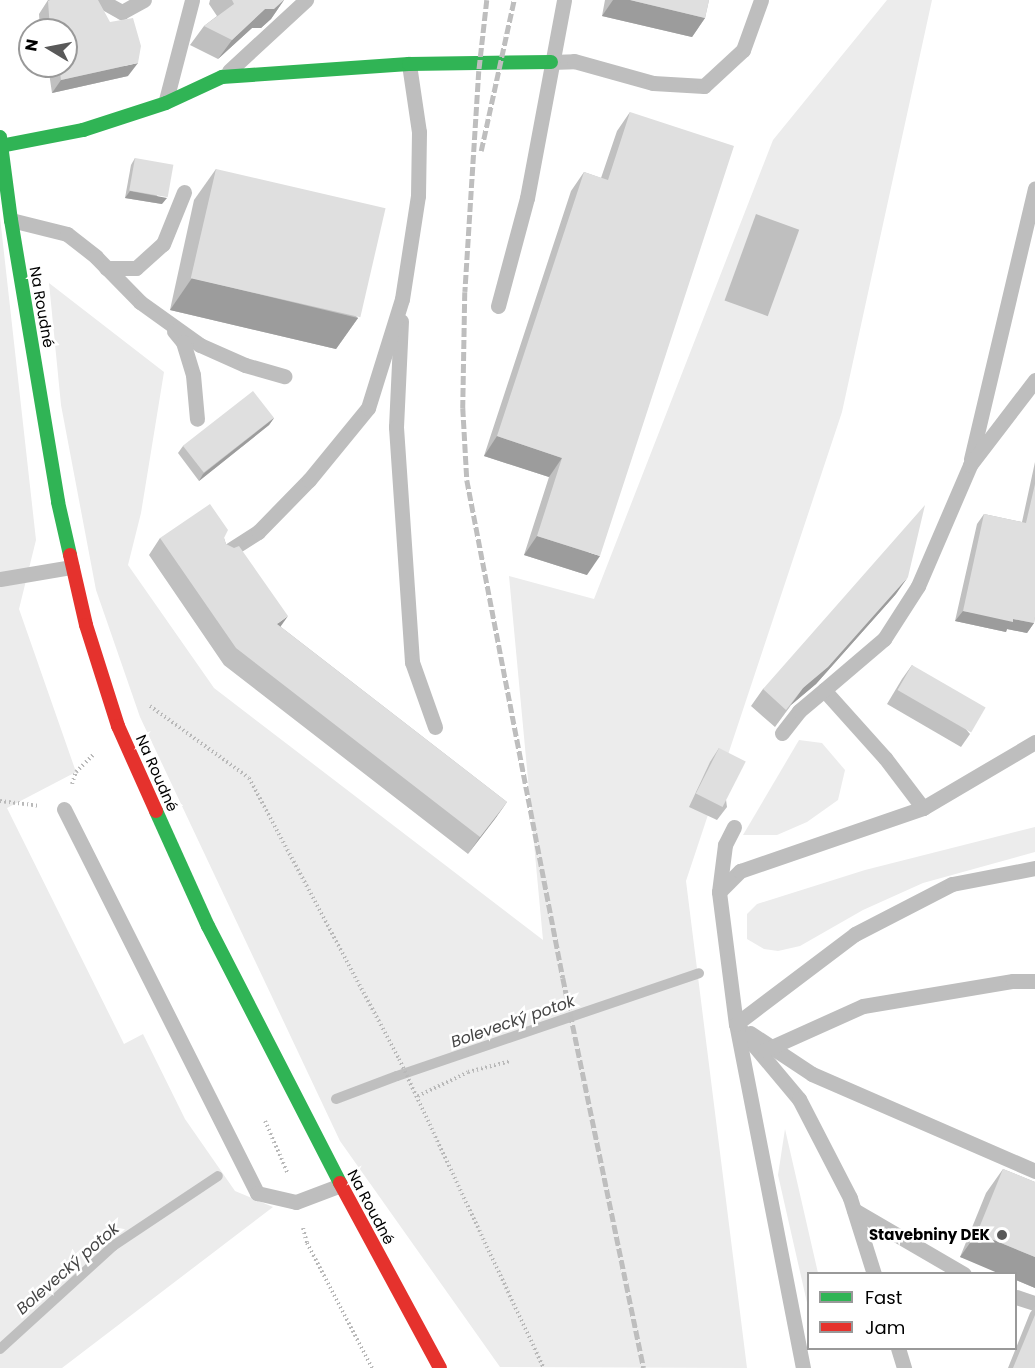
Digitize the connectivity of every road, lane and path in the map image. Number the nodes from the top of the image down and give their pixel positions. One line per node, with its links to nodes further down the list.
1 (100, 0): 2 (lane)
2 (144, 0)
3 (192, 0): 10 (lane)
4 (306, 0): 9 (lane)
5 (564, 0): 7 (lane)
6 (761, 0): 7 (lane)
7 (551, 62): 8 (main road); 17 (lane)
8 (409, 64): 9 (main road); 16 (lane)
9 (222, 78): 10 (main road)
10 (166, 103): 11 (main road)
11 (1, 141): 14 (main road, Na Roudné)
12 (1035, 188): 22 (lane)
13 (184, 192): 15 (lane)
14 (11, 220): 15 (lane); 24 (main road, Na Roudné)
15 (106, 267): 18 (lane)
16 (402, 299): 23 (lane); 28 (lane)
17 (498, 306)
18 (169, 323): 19 (lane); 21 (lane)
19 (284, 376)
20 (1035, 380): 22 (lane)
21 (197, 419)
22 (970, 465): 26 (lane)
23 (222, 555)
24 (72, 567): 25 (lane); 47 (main road, Na Roudné)
25 (0, 579)
26 (824, 690): 29 (lane); 35 (lane)
27 (146, 704): 44 (path)
28 (435, 727)
29 (782, 733)
30 (1035, 742): 35 (lane)
31 (89, 746): 32 (path)
32 (93, 754): 33 (path); 36 (path)
33 (98, 765)
34 (0, 801): 36 (path)
35 (922, 808): 39 (lane)
36 (64, 809): 48 (lane)
37 (734, 827): 39 (lane)
38 (1035, 867): 41 (lane)
39 (719, 892): 41 (lane)
40 (1035, 981): 42 (lane)
41 (736, 1024): 42 (lane); 58 (lane)
42 (766, 1050): 46 (lane); 49 (lane)
43 (511, 1061): 44 (path)
44 (418, 1096): 57 (path)
45 (265, 1120): 48 (path)
46 (1035, 1171)
47 (341, 1185): 48 (lane); 56 (main road, Na Roudné)
48 (296, 1202): 55 (path)
49 (854, 1210): 50 (lane); 51 (lane)
50 (873, 1272)
51 (961, 1272)
52 (1017, 1297): 53 (lane)
53 (1035, 1303)
54 (899, 1350): 59 (lane)
55 (372, 1368)
56 (440, 1368)
57 (544, 1368)
58 (803, 1368)
59 (904, 1368)

